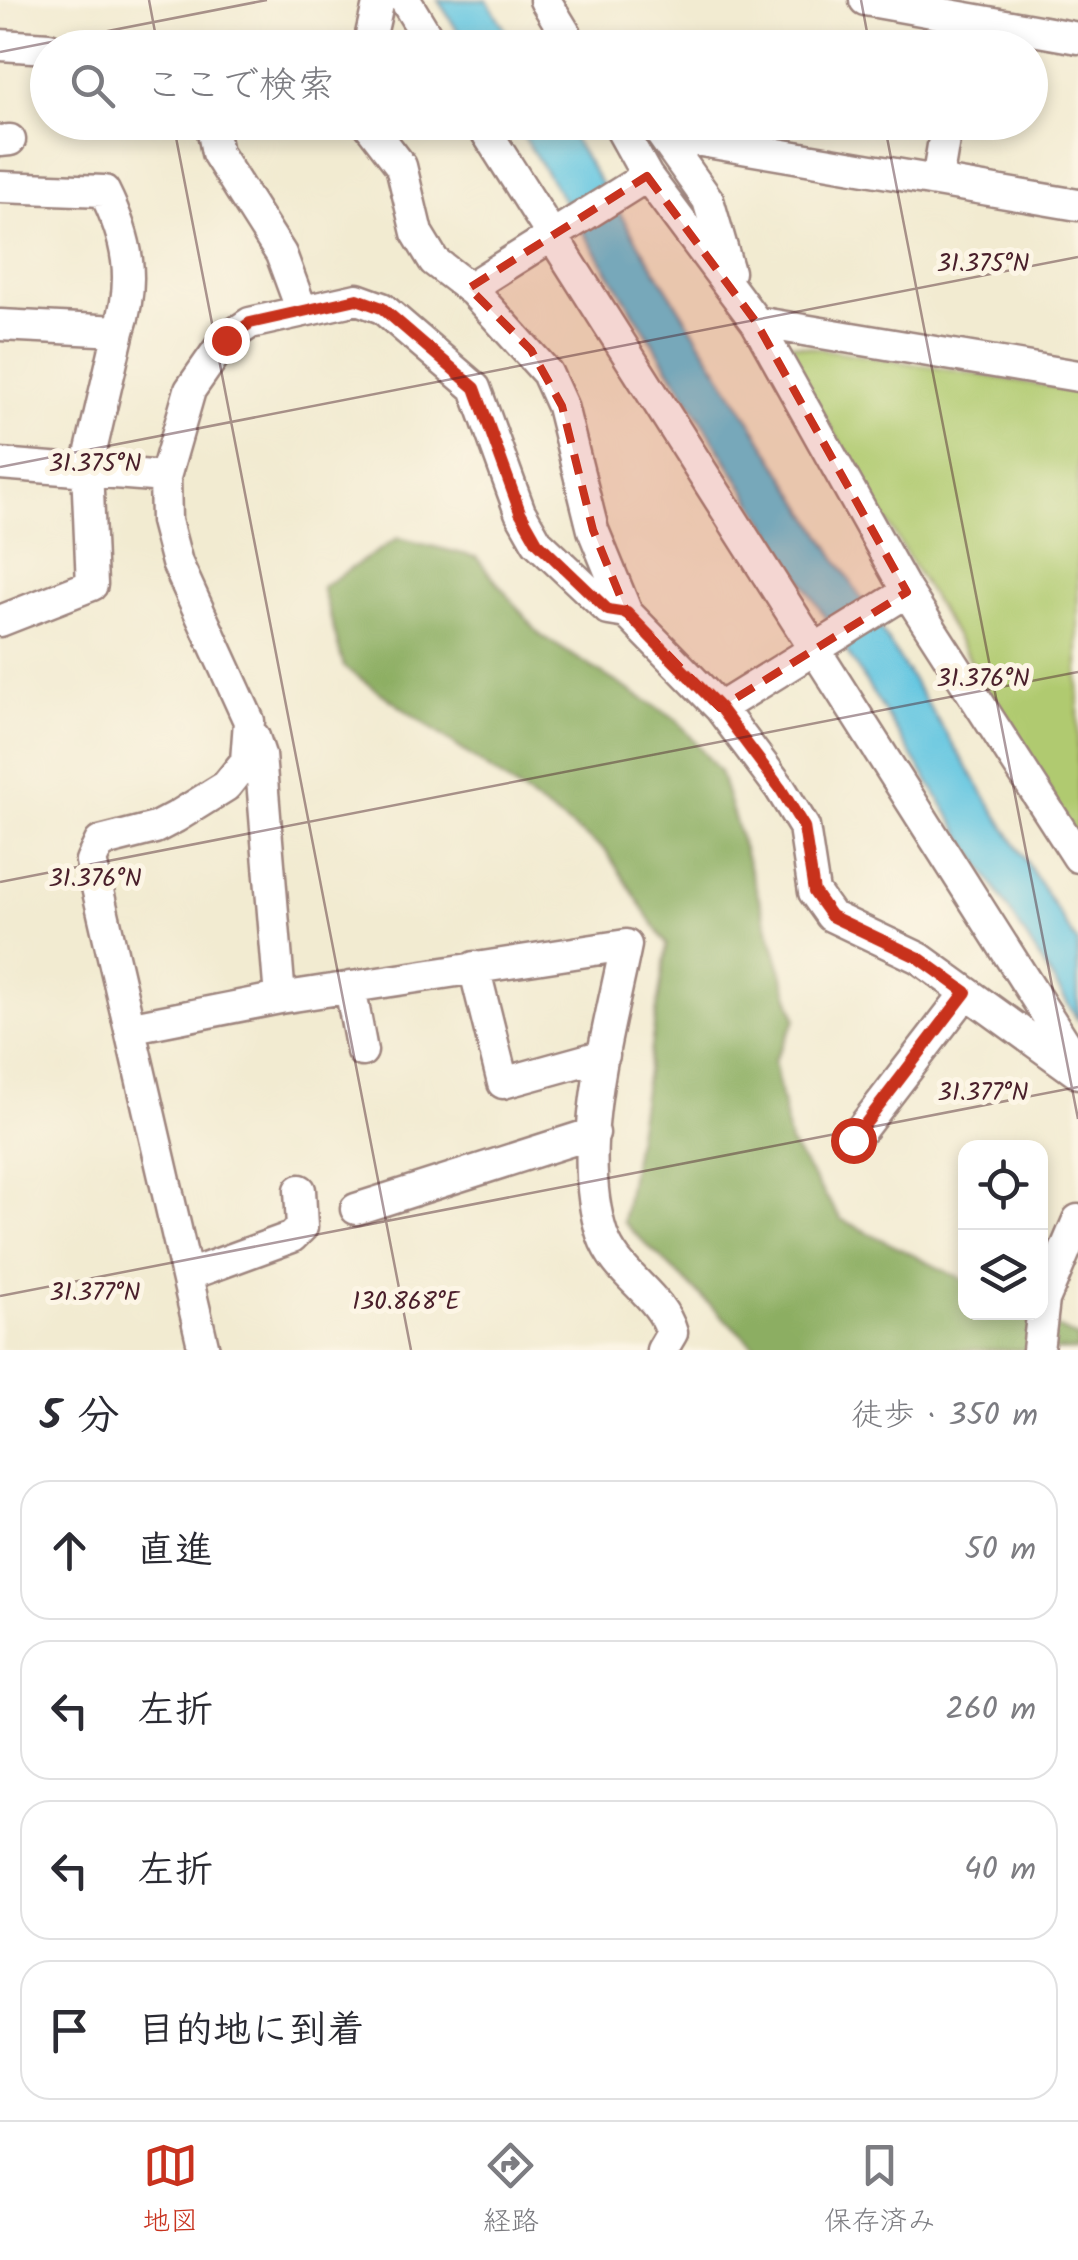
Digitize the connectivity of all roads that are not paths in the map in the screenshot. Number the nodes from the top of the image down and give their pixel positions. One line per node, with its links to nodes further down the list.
1 (379, 0): 6 (street)
2 (405, 0): 7 (street)
3 (545, 0): 8 (street)
4 (865, 0): 5 (street)
5 (965, 22): 9 (street)
6 (372, 30)
7 (423, 30)
8 (565, 30)
9 (1022, 30)
10 (1048, 34): 11 (street)
11 (1078, 38)
12 (0, 46): 13 (street)
13 (30, 47)
14 (214, 140): 28 (street)
15 (381, 140): 26 (street)
16 (492, 140): 25 (street)
17 (623, 140): 22 (street)
18 (667, 140): 27 (street)
19 (718, 140): 21 (street)
20 (944, 140): 21 (street)
21 (937, 181): 24 (street)
22 (636, 182): 25 (street); 27 (street)
23 (0, 187): 31 (street)
24 (1078, 206)
25 (555, 233): 26 (street); 39 (street)
26 (470, 288): 37 (street)
27 (736, 294): 29 (street)
28 (302, 312): 35 (street); 37 (street)
29 (756, 322): 32 (street); 36 (street)
30 (0, 325): 31 (street)
31 (119, 331): 34 (street)
32 (1078, 376)
33 (0, 464): 34 (street)
34 (87, 468): 35 (street); 38 (street)
35 (165, 477): 41 (street)
36 (895, 598): 39 (street); 43 (street)
37 (627, 613): 40 (street)
38 (0, 620)
39 (816, 646): 40 (street); 52 (street)
40 (720, 708): 47 (street)
41 (250, 721): 42 (street); 49 (street)
42 (260, 755): 44 (street); 48 (street)
43 (1078, 858)
44 (290, 878)
45 (474, 967): 46 (street); 51 (street); 51 (street)
46 (350, 986): 48 (street); 50 (street)
47 (966, 992): 53 (street); 55 (street)
48 (280, 998): 49 (street)
49 (133, 1027): 60 (street)
50 (362, 1051)
51 (604, 1056): 54 (street)
52 (1078, 1064)
53 (1078, 1072)
54 (594, 1133): 57 (street); 63 (street)
55 (853, 1140)
56 (300, 1190): 60 (street)
57 (356, 1208)
58 (1078, 1220): 59 (street)
59 (1048, 1263)
60 (188, 1275): 62 (street)
61 (1042, 1320): 64 (street)
62 (204, 1350)
63 (662, 1350)
64 (1038, 1350)

